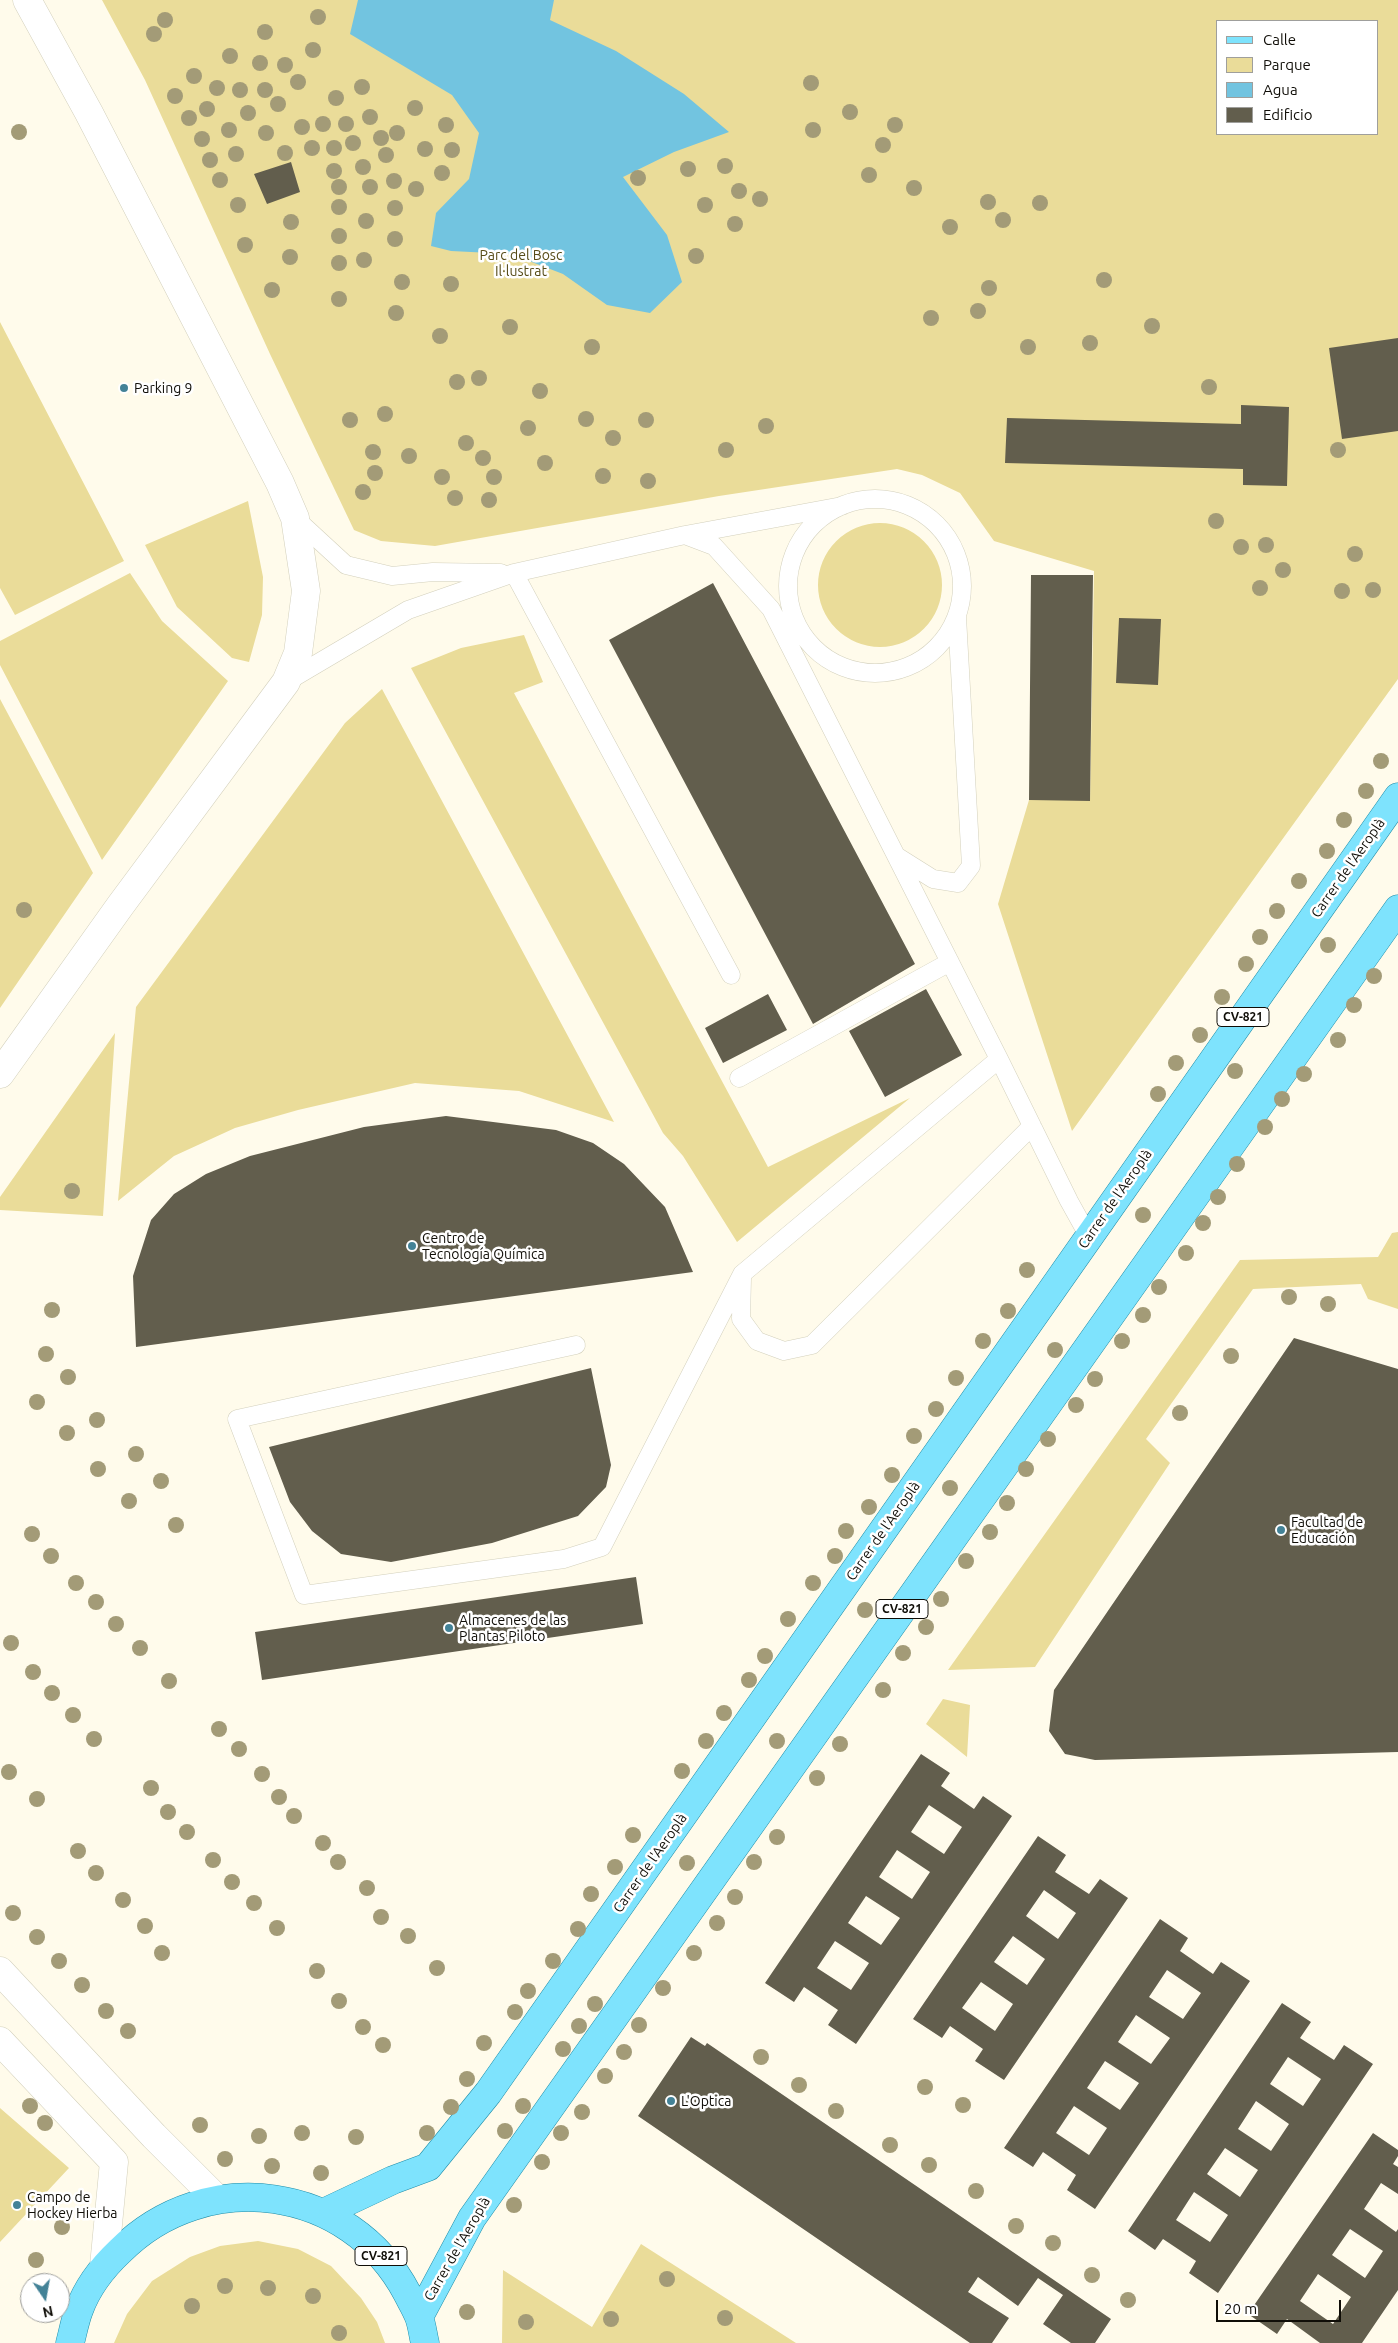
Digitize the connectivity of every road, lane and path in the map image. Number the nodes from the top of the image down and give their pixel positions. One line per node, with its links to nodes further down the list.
1 (28, 0): 3 (street)
2 (842, 506): 4 (lane); 6 (lane); 6 (lane)
3 (295, 518): 5 (lane); 7 (street)
4 (685, 535): 5 (lane); 9 (lane)
5 (514, 573): 7 (lane); 12 (lane)
6 (957, 617): 9 (lane)
7 (286, 682): 14 (street)
8 (1398, 797): 17 (main road, Carrer de l'Aeroplà / CV-821)
9 (898, 857): 11 (lane)
10 (1398, 909): 25 (main road, Carrer de l'Aeroplà / CV-821)
11 (950, 962): 13 (lane); 15 (lane)
12 (731, 975)
13 (999, 1059): 16 (lane); 18 (lane)
14 (0, 1074)
15 (740, 1078)
16 (1032, 1126): 17 (lane); 18 (lane)
17 (1089, 1237): 23 (main road, Carrer de l'Aeroplà / CV-821)
18 (742, 1274): 19 (lane)
19 (576, 1345)
20 (0, 1971): 22 (street)
21 (0, 2041): 24 (street)
22 (217, 2199): 23 (main road, CV-821); 24 (main road, CV-821)
23 (324, 2213): 25 (main road, CV-821)
24 (104, 2266): 26 (main road, CV-821)
25 (419, 2317): 27 (main road, CV-821)
26 (70, 2343)
27 (424, 2343)

